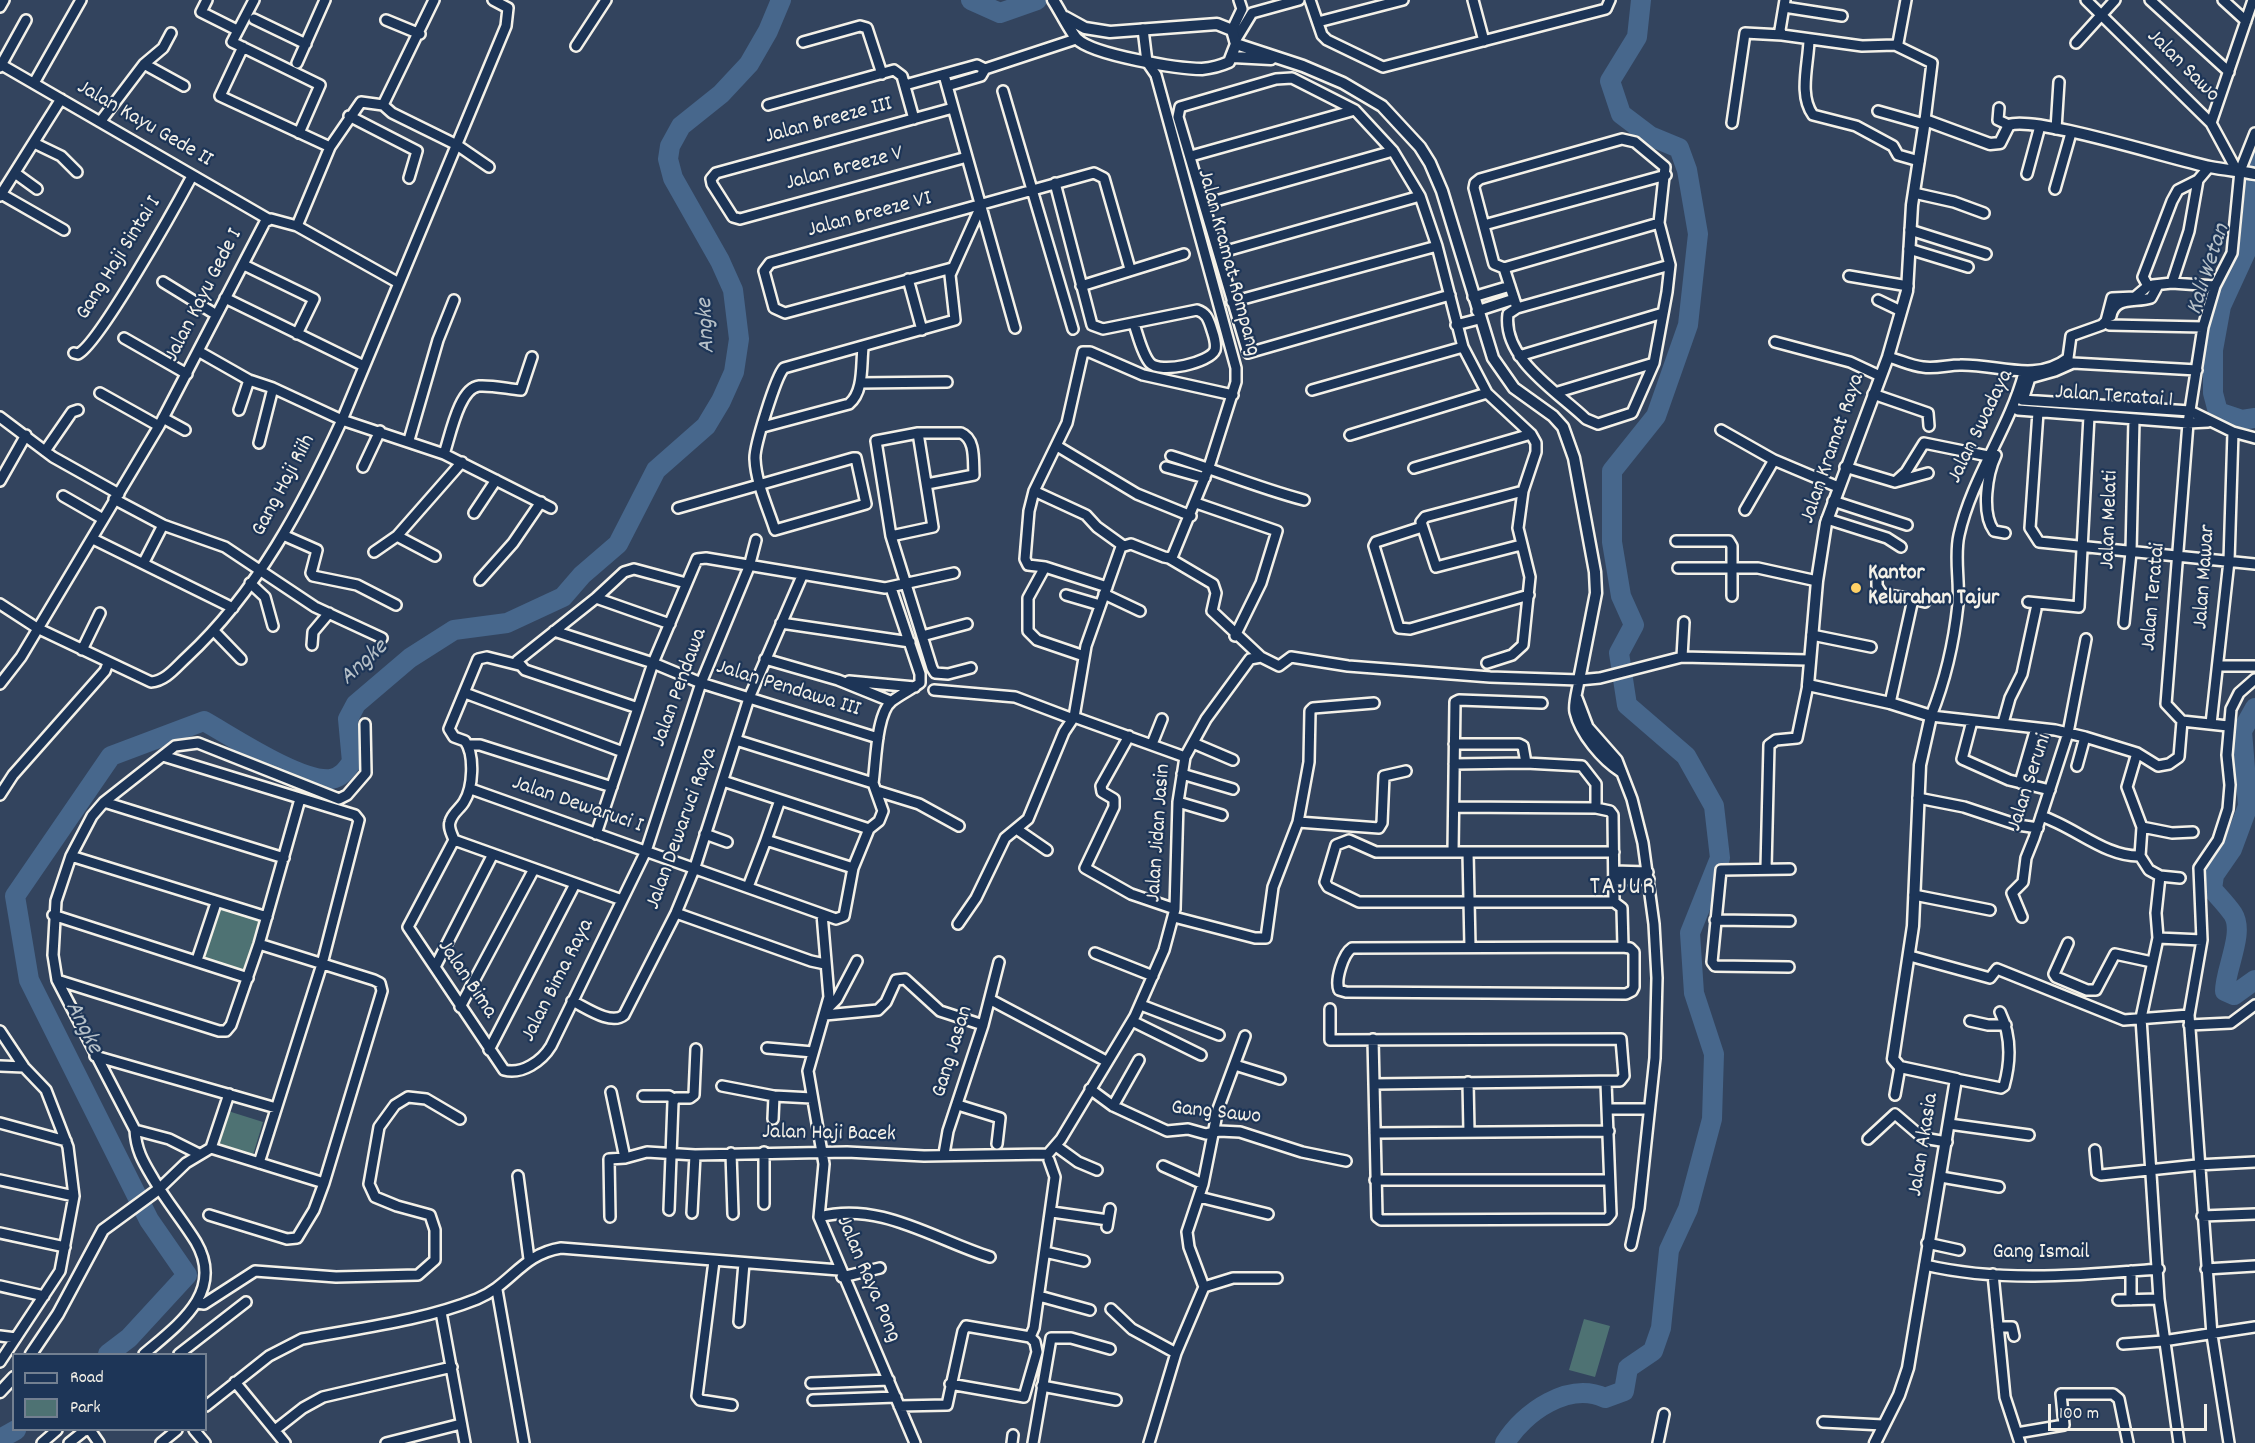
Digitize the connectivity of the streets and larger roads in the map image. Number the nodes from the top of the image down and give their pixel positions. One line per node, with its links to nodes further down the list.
1 (4, 0): 23 (street)
2 (81, 0): 58 (street)
3 (207, 0): 33 (street)
4 (254, 0): 33 (street)
5 (325, 0): 43 (street)
6 (434, 0): 35 (street)
7 (493, 0): 85 (street)
8 (606, 0): 45 (street)
9 (1053, 0): 24 (street)
10 (1239, 0): 37 (street)
11 (1299, 0): 37 (street)
12 (1310, 0): 31 (street)
13 (1402, 0): 31 (street)
14 (1473, 0): 40 (street)
15 (1610, 0): 40 (street)
16 (1906, 0): 44 (street)
17 (2086, 0): 25 (street, Jalan Sawo)
18 (2115, 0): 25 (street)
19 (2150, 0): 54 (street)
20 (2223, 0): 30 (street)
21 (2253, 0): 30 (street)
22 (1785, 4): 26 (street); 36 (street)
23 (0, 7)
24 (1063, 15): 32 (street); 38 (street)
25 (2101, 15): 42 (street); 75 (street, Jalan Sawo)
26 (1842, 16)
27 (254, 19): 43 (street)
28 (26, 20): 52 (street)
29 (386, 20): 35 (street)
30 (2246, 21): 54 (street)
31 (1318, 22): 40 (street)
32 (1143, 29): 37 (street); 49 (street, Jalan Kramat Rompang)
33 (237, 30): 46 (street)
34 (171, 33): 51 (street)
35 (420, 34): 64 (street)
36 (1782, 35): 39 (street); 74 (street)
37 (1234, 38): 47 (street); 48 (street)
38 (1076, 39): 49 (street); 53 (street)
39 (1809, 39): 44 (street); 90 (street)
40 (1484, 41)
41 (803, 42): 55 (street)
42 (2076, 43)
43 (306, 44): 50 (street)
44 (1895, 45): 73 (street)
45 (576, 46)
46 (243, 47): 80 (street); 80 (street)
47 (1233, 57): 48 (street); 49 (street)
48 (1283, 59): 140 (street)
49 (1147, 62): 183 (street, Jalan Kramat Rompang)
50 (297, 63)
51 (144, 64): 60 (street); 72 (street)
52 (0, 65): 58 (street, Jalan Kayu Gede II)
53 (985, 69): 56 (street); 61 (street)
54 (2229, 72): 75 (street)
55 (882, 74): 59 (street); 65 (street)
56 (944, 75): 59 (street); 61 (street)
57 (2059, 82): 79 (street)
58 (34, 83): 63 (street, Jalan Kayu Gede II)
59 (905, 85): 71 (street)
60 (184, 86)
61 (947, 86): 66 (street)
62 (1003, 91): 103 (street)
63 (61, 99): 72 (street, Jalan Kayu Gede II); 84 (street)
64 (383, 105): 70 (street); 85 (street)
65 (768, 105)
66 (953, 108): 71 (street, Jalan Breeze III); 89 (street)
67 (1999, 108): 76 (street)
68 (1355, 110): 87 (street); 88 (street); 88 (street)
69 (1878, 111): 73 (street)
70 (349, 116): 86 (street); 99 (street)
71 (914, 119): 111 (street, Jalan Breeze III)
72 (100, 122): 98 (street, Jalan Kayu Gede II)
73 (1924, 122): 77 (street); 83 (street, Jalan Kramat Raya)
74 (1732, 123)
75 (2211, 123): 94 (street, Jalan Sawo)
76 (2009, 125): 77 (street); 78 (street)
77 (1940, 126): 83 (street)
78 (2040, 126): 79 (street); 96 (street)
79 (2056, 129): 81 (street)
80 (299, 133): 86 (street)
81 (2071, 133): 92 (street); 104 (street)
82 (2255, 134): 94 (street, Jalan Teratai)
83 (1922, 137): 90 (street, Jalan Kramat Raya)
84 (34, 143): 93 (street); 95 (street)
85 (457, 145): 91 (street); 132 (street)
86 (330, 147): 115 (street)
87 (1393, 151): 107 (street); 108 (street)
88 (1191, 156): 108 (street)
89 (967, 157): 109 (street); 111 (street, Jalan Breeze V)
90 (1919, 161): 105 (street, Jalan Kramat Raya)
91 (489, 167)
92 (2210, 167): 94 (street); 100 (street)
93 (77, 172)
94 (2244, 172): 138 (street, Jalan Teratai)
95 (15, 173): 102 (street); 106 (street)
96 (2027, 174)
97 (1666, 175): 113 (street); 114 (street); 114 (street)
98 (192, 176): 112 (street, Jalan Kayu Gede II); 163 (street, Gang Haji Sintai I)
99 (409, 178)
100 (2198, 180): 133 (street); 134 (street)
101 (1051, 184): 103 (street, Jalan Breeze VI); 128 (street, Jalan Breeze VI); 135 (street)
102 (37, 189)
103 (1034, 189): 109 (street, Jalan Breeze VI); 155 (street)
104 (2055, 189)
105 (1914, 193): 110 (street); 117 (street, Jalan Kramat Raya)
106 (1, 195): 116 (street)
107 (1420, 196): 118 (street); 121 (street)
108 (1205, 204): 121 (street)
109 (981, 206): 126 (street); 130 (street, Jalan Breeze VI); 154 (street)
110 (1984, 213)
111 (733, 217)
112 (268, 219): 115 (street, Jalan Kayu Gede I); 123 (street, Jalan Kayu Gede I)
113 (1659, 223): 124 (street); 127 (street)
114 (1484, 225): 127 (street)
115 (297, 226): 132 (street, Jalan Kayu Gede I)
116 (64, 230)
117 (1910, 230): 119 (street, Jalan Kramat Raya); 122 (street)
118 (1437, 246): 139 (street); 144 (street)
119 (1909, 249): 125 (street); 137 (street, Jalan Kramat Raya)
120 (1184, 254): 128 (street)
121 (1219, 254): 144 (street)
122 (1986, 254)
123 (244, 265): 141 (street, Jalan Kayu Gede I); 157 (street)
124 (1670, 265): 145 (street); 147 (street)
125 (1968, 267)
126 (952, 268): 130 (street); 156 (street)
127 (1504, 268): 136 (street)
128 (1130, 269): 135 (street)
129 (1849, 276): 137 (street)
130 (908, 279): 156 (street)
131 (164, 282): 148 (street)
132 (397, 282): 169 (street)
133 (2172, 283): 134 (street); 138 (street)
134 (2153, 285): 152 (street); 171 (street, Jalan Swadaya)
135 (1081, 286): 150 (street)
136 (1510, 286): 140 (street); 145 (street)
137 (1908, 286): 146 (street, Jalan Kramat Raya)
138 (2215, 286): 153 (street, Jalan Teratai)
139 (1449, 295): 144 (street); 151 (street)
140 (1473, 297): 149 (street)
141 (225, 298): 148 (street, Jalan Kayu Gede I); 157 (street)
142 (454, 300): 208 (street)
143 (1878, 300): 146 (street)
144 (1232, 302)
145 (1516, 304): 149 (street); 164 (street)
146 (1901, 312): 166 (street, Jalan Kramat Raya)
147 (1663, 313): 164 (street); 167 (street)
148 (215, 314): 162 (street, Jalan Kayu Gede I)
149 (1478, 315): 151 (street); 329 (street)
150 (1134, 324): 150 (street)
151 (1456, 325): 160 (street)
152 (2109, 325): 153 (street); 168 (street)
153 (2203, 327): 170 (street, Jalan Teratai)
154 (1015, 328)
155 (1073, 329)
156 (922, 330): 161 (street)
157 (297, 334): 169 (street)
158 (124, 338): 172 (street)
159 (1775, 342): 173 (street)
160 (1463, 347): 178 (street); 181 (street)
161 (863, 348): 176 (street); 198 (street)
162 (198, 351): 172 (street, Jalan Kayu Gede I); 174 (street, Gang Haji Riih)
163 (74, 353)
164 (1519, 356): 179 (street)
165 (532, 357): 212 (street)
166 (1888, 357): 171 (street); 173 (street, Jalan Kramat Raya)
167 (1654, 363): 179 (street); 179 (street)
168 (2073, 363): 170 (street); 184 (street)
169 (364, 366): 193 (street)
170 (2197, 370): 188 (street, Jalan Teratai)
171 (2024, 373): 216 (street, Jalan Swadaya)
172 (187, 374): 194 (street, Jalan Kayu Gede I)
173 (1881, 376): 182 (street, Jalan Kramat Raya)
174 (249, 380): 177 (street, Gang Haji Riih); 186 (street)
175 (946, 382): 176 (street)
176 (860, 383): 198 (street)
177 (273, 387): 193 (street, Gang Haji Riih); 209 (street)
178 (1312, 390)
179 (1558, 392)
180 (100, 393): 194 (street)
181 (1487, 393): 204 (street); 206 (street)
182 (1874, 394): 197 (street); 220 (street, Jalan Kramat Raya)
183 (1233, 395): 210 (street); 219 (street, Jalan Kramat Rompang)
184 (2022, 400): 187 (street); 188 (street, Jalan Teratai 1)
185 (78, 410): 211 (street)
186 (239, 410)
187 (2018, 410): 189 (street, Jalan Teratai 1); 216 (street)
188 (2190, 411): 195 (street, Jalan Teratai 1); 196 (street, Jalan Teratai)
189 (2038, 412): 190 (street, Jalan Teratai 1); 258 (street)
190 (2090, 416): 192 (street, Jalan Teratai 1); 258 (street)
191 (0, 417): 205 (street)
192 (2134, 419): 196 (street, Jalan Teratai 1); 260 (street, Jalan Melati)
193 (342, 420): 201 (street); 249 (street, Gang Haji Riih)
194 (161, 422): 199 (street); 233 (street, Jalan Kayu Gede I)
195 (2208, 422): 196 (street, Jalan Teratai 1); 202 (street, Jalan Teratai 1)
196 (2188, 423): 262 (street, Jalan Teratai)
197 (1929, 426)
198 (763, 427): 228 (street)
199 (185, 430)
200 (1721, 430): 214 (street)
201 (380, 431): 208 (street); 217 (street)
202 (2233, 432): 207 (street, Jalan Teratai 1); 264 (street, Jalan Mawar)
203 (918, 433): 227 (street); 227 (street); 251 (street)
204 (1531, 434): 221 (street); 231 (street)
205 (27, 435): 211 (street); 225 (street)
206 (1350, 435)
207 (2255, 438)
208 (409, 440): 212 (street)
209 (259, 443)
210 (1057, 446): 230 (street); 242 (street)
211 (45, 451): 233 (street)
212 (444, 454): 215 (street)
213 (1171, 456): 219 (street)
214 (1774, 460): 229 (street); 240 (street)
215 (462, 462): 224 (street); 250 (street)
216 (1988, 463): 226 (street); 248 (street); 342 (street, Jalan Swadaya)
217 (363, 467)
218 (1166, 467): 223 (street)
219 (1209, 467): 223 (street, Jalan Kramat Rompang); 234 (street)
220 (1845, 467): 226 (street); 229 (street, Jalan Kramat Raya)
221 (1414, 468)
222 (1928, 473): 226 (street)
223 (1205, 478): 237 (street, Jalan Kramat Rompang)
224 (496, 480): 236 (street); 241 (street)
225 (0, 481)
226 (1895, 482)
227 (927, 484): 251 (street)
228 (760, 485): 228 (street); 239 (street)
229 (1838, 487): 235 (street, Jalan Kramat Raya)
230 (1034, 491): 255 (street); 268 (street)
231 (1523, 491): 247 (street); 256 (street)
232 (63, 496): 243 (street)
233 (117, 496): 243 (street, Jalan Kayu Gede I); 245 (street)
234 (1304, 500)
235 (1833, 501): 244 (street, Jalan Kramat Raya); 246 (street)
236 (541, 502): 238 (street); 275 (street)
237 (1196, 503): 242 (street, Jalan Kramat Rompang); 307 (street)
238 (551, 508)
239 (678, 508)
240 (1745, 510)
241 (474, 513)
242 (1191, 516): 263 (street, Jalan Kramat Rompang)
243 (103, 519): 252 (street, Jalan Kayu Gede I)
244 (1827, 519): 257 (street); 276 (street, Jalan Kramat Raya)
245 (163, 525): 265 (street); 271 (street)
246 (1907, 525)
247 (1422, 527): 256 (street); 282 (street)
248 (2005, 533)
249 (283, 535): 271 (street, Gang Haji Riih); 289 (street)
250 (397, 536): 259 (street); 261 (street)
251 (891, 536): 279 (street)
252 (93, 539): 265 (street); 302 (street, Jalan Kayu Gede I)
253 (756, 540): 267 (street, Jalan Pendawa)
254 (1676, 541): 270 (street)
255 (1122, 545): 263 (street); 280 (street)
256 (1521, 545): 282 (street)
257 (1901, 548)
258 (2084, 548): 260 (street); 287 (street)
259 (374, 552)
260 (2131, 552): 262 (street); 298 (street, Jalan Melati)
261 (435, 556)
262 (2178, 556): 264 (street); 346 (street, Jalan Teratai)
263 (1169, 558): 307 (street)
264 (2229, 561): 266 (street); 324 (street, Jalan Mawar)
265 (144, 562): 291 (street)
266 (2255, 564)
267 (749, 567): 274 (street); 278 (street); 330 (street, Jalan Pendawa)
268 (1045, 567): 280 (street); 314 (street)
269 (1678, 568): 270 (street)
270 (1732, 568): 276 (street); 283 (street)
271 (260, 570): 277 (street, Gang Haji Riih); 295 (street)
272 (954, 573): 279 (street)
273 (1877, 575): 285 (street)
274 (802, 576): 279 (street); 297 (street, Jalan Dewaruci Raya)
275 (480, 580)
276 (1817, 581): 305 (street, Jalan Kramat Raya)
277 (250, 583): 291 (street, Gang Haji Riih); 301 (street)
278 (686, 583): 284 (street); 299 (street)
279 (899, 586): 306 (street); 310 (street)
280 (1105, 590): 290 (street); 293 (street)
281 (1066, 595): 290 (street)
282 (1529, 595): 323 (street)
283 (1732, 596)
284 (596, 598): 299 (street); 304 (street)
285 (1913, 599): 286 (street); 340 (street)
286 (1925, 602)
287 (2028, 602)
288 (0, 604): 302 (street)
289 (396, 605)
290 (1100, 606): 314 (street)
291 (233, 609): 303 (street, Gang Haji Riih)
292 (2036, 609): 347 (street)
293 (1140, 611)
294 (100, 613): 313 (street)
295 (329, 613): 308 (street); 311 (street)
296 (1684, 622): 316 (street)
297 (781, 623): 310 (street); 318 (street, Jalan Dewaruci Raya)
298 (2124, 623)
299 (670, 624): 322 (street)
300 (967, 624): 306 (street)
301 (273, 626)
302 (37, 628): 313 (street); 331 (street, Jalan Kayu Gede I)
303 (214, 631): 317 (street); 320 (street, Gang Haji Riih)
304 (554, 631): 321 (street); 322 (street, Jalan Pendawa III)
305 (1812, 635): 312 (street); 319 (street, Jalan Kramat Raya)
306 (922, 636): 326 (street)
307 (1235, 636): 315 (street)
308 (382, 638)
309 (2086, 639): 352 (street, Jalan Seruni)
310 (910, 642): 333 (street)
311 (312, 645)
312 (1871, 647)
313 (82, 650): 320 (street)
314 (1084, 656): 343 (street)
315 (1261, 657): 329 (street); 357 (street, Jalan Jidan Jasin)
316 (1682, 657): 319 (street); 329 (street)
317 (241, 659)
318 (765, 659): 328 (street); 336 (street, Jalan Dewaruci Raya)
319 (1808, 660): 332 (street, Jalan Kramat Raya)
320 (108, 663): 378 (street)
321 (518, 663): 335 (street); 341 (street)
322 (653, 663): 330 (street, Jalan Pendawa III); 341 (street)
323 (1487, 663)
324 (2218, 666): 325 (street); 349 (street, Jalan Mawar)
325 (2255, 666)
326 (971, 668)
327 (2255, 679): 350 (street)
328 (838, 680): 333 (street); 337 (street)
329 (1579, 680): 416 (street)
330 (701, 683): 336 (street, Jalan Pendawa III); 401 (street, Jalan Pendawa)
331 (0, 684)
332 (1808, 685): 340 (street); 411 (street)
333 (915, 687): 337 (street)
334 (934, 690): 343 (street)
335 (465, 693): 360 (street); 361 (street)
336 (749, 698): 355 (street, Jalan Pendawa III); 356 (street, Jalan Dewaruci Raya)
337 (890, 701): 355 (street)
338 (1374, 703): 388 (street)
339 (1542, 703): 359 (street)
340 (1890, 703): 342 (street)
341 (638, 708): 361 (street)
342 (1931, 716): 345 (street); 379 (street, Jalan Akasia)
343 (1073, 718): 353 (street); 393 (street)
344 (1162, 719): 358 (street)
345 (1972, 721): 347 (street); 372 (street)
346 (2182, 721): 349 (street); 362 (street)
347 (2003, 723): 351 (street)
348 (365, 724): 363 (street)
349 (2211, 724): 350 (street)
350 (2228, 726): 436 (street)
351 (2036, 728): 352 (street); 372 (street)
352 (2068, 733): 354 (street); 377 (street, Jalan Seruni)
353 (1129, 736): 358 (street); 427 (street)
354 (2085, 737): 362 (street); 368 (street)
355 (878, 738): 374 (street)
356 (736, 740): 371 (street, Jalan Dewaruci Raya); 374 (street)
357 (1192, 743): 364 (street, Jalan Jidan Jasin); 365 (street)
358 (1152, 744): 364 (street)
359 (1454, 744): 366 (street); 367 (street)
360 (468, 745): 373 (street); 375 (street)
361 (623, 752): 373 (street)
362 (2137, 753): 390 (street)
363 (163, 756): 380 (street); 382 (street)
364 (1185, 757): 370 (street, Jalan Jidan Jasin)
365 (1233, 760)
366 (1526, 763): 367 (street); 385 (street)
367 (1454, 764): 384 (street)
368 (2077, 766)
369 (1406, 771): 388 (street)
370 (1182, 774): 376 (street); 383 (street, Jalan Jidan Jasin)
371 (723, 782): 381 (street); 396 (street, Jalan Dewaruci Raya)
372 (2020, 783): 377 (street)
373 (612, 787): 395 (street)
374 (875, 787): 389 (street); 392 (street)
375 (471, 789): 395 (street, Jalan Dewaruci I); 397 (street)
376 (1233, 789)
377 (2050, 790): 387 (street, Jalan Seruni)
378 (0, 795)
379 (1918, 798): 391 (street); 420 (street, Jalan Akasia)
380 (300, 799): 408 (street); 447 (street)
381 (780, 800): 392 (street); 398 (street)
382 (105, 802): 406 (street); 408 (street)
383 (1178, 802): 386 (street); 427 (street, Jalan Jidan Jasin)
384 (1454, 807): 385 (street); 402 (street)
385 (1596, 808): 404 (street)
386 (1222, 815)
387 (2041, 816): 391 (street, Jalan Seruni); 407 (street)
388 (1298, 822): 427 (street)
389 (959, 826)
390 (2142, 827): 394 (street); 407 (street)
391 (2038, 828): 431 (street, Jalan Seruni)
392 (869, 829): 410 (street)
393 (1018, 830): 400 (street); 434 (street)
394 (2193, 832)
395 (596, 834): 401 (street, Jalan Dewaruci I)
396 (705, 834): 399 (street); 409 (street, Jalan Dewaruci Raya)
397 (454, 840): 405 (street, Jalan Bima Raya); 449 (street, Jalan Bima)
398 (766, 840): 410 (street); 419 (street)
399 (727, 842)
400 (1047, 850)
401 (646, 851): 409 (street, Jalan Dewaruci I); 421 (street, Jalan Bima Raya)
402 (1453, 852): 403 (street); 423 (street)
403 (1468, 852): 404 (street); 423 (street)
404 (1614, 852): 414 (street)
405 (493, 854): 412 (street, Jalan Bima Raya); 449 (street)
406 (71, 856): 422 (street); 429 (street)
407 (2140, 856): 415 (street)
408 (284, 858): 430 (street)
409 (695, 867): 419 (street, Jalan Dewaruci I); 426 (street, Jalan Dewaruci Raya)
410 (853, 868): 428 (street, Jalan Dewaruci I)
411 (1766, 868): 413 (street); 432 (street)
412 (534, 869): 418 (street, Jalan Bima Raya); 458 (street)
413 (1790, 869)
414 (1614, 876): 416 (street); 424 (street)
415 (2160, 876): 417 (street); 435 (street)
416 (1646, 877): 503 (street)
417 (2180, 879)
418 (575, 884): 421 (street, Jalan Bima Raya); 474 (street)
419 (748, 888): 428 (street, Jalan Dewaruci I)
420 (1914, 895): 425 (street); 442 (street, Jalan Akasia)
421 (622, 900): 455 (street, Jalan Bima Raya)
422 (216, 903): 430 (street); 443 (street)
423 (1468, 903): 424 (street); 439 (street)
424 (1614, 903): 440 (street)
425 (1990, 910)
426 (676, 913): 448 (street); 455 (street, Jalan Dewaruci Raya)
427 (1174, 913): 451 (street, Jalan Jidan Jasin)
428 (822, 914): 448 (street, Jalan Raya Pong)
429 (53, 915): 443 (street); 453 (street)
430 (267, 917): 438 (street)
431 (2022, 917)
432 (1715, 920): 433 (street); 450 (street)
433 (1790, 921)
434 (958, 924)
435 (2158, 938): 436 (street); 446 (street)
436 (2202, 940): 463 (street)
437 (2068, 943): 446 (street)
438 (259, 944): 447 (street); 452 (street)
439 (1470, 947): 440 (street); 440 (street)
440 (1623, 947)
441 (1095, 953): 451 (street)
442 (1910, 956): 462 (street); 483 (street, Jalan Akasia)
443 (197, 960): 452 (street)
444 (857, 961): 460 (street)
445 (999, 962): 454 (street, Gang Jasan)
446 (2152, 962): 462 (street)
447 (322, 964): 501 (street); 542 (street)
448 (825, 964): 460 (street, Jalan Raya Pong)
449 (435, 967): 458 (street, Jalan Bima)
450 (1789, 967)
451 (1153, 976): 456 (street, Jalan Jidan Jasin)
452 (248, 978): 453 (street)
453 (57, 980): 477 (street)
454 (991, 1000): 467 (street, Gang Jasan); 479 (street)
455 (572, 1001): 484 (street, Jalan Bima Raya)
456 (1141, 1005): 464 (street, Jalan Jidan Jasin); 469 (street)
457 (2255, 1005): 463 (street)
458 (460, 1007): 474 (street, Jalan Bima)
459 (1330, 1009): 471 (street)
460 (826, 1012): 467 (street); 475 (street, Jalan Raya Pong)
461 (2000, 1012): 466 (street)
462 (2141, 1018): 463 (street); 536 (street)
463 (2189, 1020): 533 (street)
464 (1132, 1021): 476 (street); 479 (street, Jalan Jidan Jasin)
465 (1970, 1021): 466 (street)
466 (2006, 1024): 486 (street)
467 (983, 1025): 499 (street, Gang Jasan)
468 (0, 1031): 482 (street)
469 (1219, 1035)
470 (1245, 1036): 480 (street)
471 (1373, 1039): 488 (street); 489 (street)
472 (767, 1048): 475 (street)
473 (696, 1049): 498 (street)
474 (489, 1050): 484 (street, Jalan Bima)
475 (813, 1052): 497 (street, Jalan Raya Pong)
476 (1201, 1055)
477 (96, 1056): 493 (street); 508 (street)
478 (1139, 1060): 500 (street)
479 (1106, 1061): 491 (street, Jalan Jidan Jasin)
480 (1234, 1065): 485 (street); 511 (street)
481 (0, 1066): 482 (street)
482 (24, 1067): 515 (street)
483 (1900, 1067): 486 (street, Jalan Akasia); 494 (street)
484 (520, 1069)
485 (1280, 1079)
486 (1956, 1079): 507 (street, Jalan Akasia)
487 (1468, 1082): 488 (street); 489 (street); 510 (street)
488 (1606, 1082): 502 (street)
489 (1374, 1084): 512 (street)
490 (722, 1086): 496 (street)
491 (1090, 1089): 500 (street, Gang Sawo); 518 (street, Jalan Jidan Jasin)
492 (611, 1092): 529 (street)
493 (229, 1094): 501 (street); 519 (street)
494 (1895, 1095)
495 (643, 1096): 498 (street)
496 (774, 1096): 497 (street); 505 (street)
497 (812, 1098): 522 (street, Jalan Raya Pong)
498 (674, 1099): 525 (street)
499 (958, 1106): 517 (street); 526 (street, Gang Jasan)
500 (1113, 1106): 511 (street, Gang Sawo)
501 (276, 1108): 532 (street)
502 (1608, 1109): 503 (street); 509 (street)
503 (1649, 1109): 562 (street)
504 (460, 1119): 589 (street)
505 (773, 1119)
506 (0, 1123): 515 (street)
507 (1949, 1124): 513 (street); 516 (street, Jalan Akasia)
508 (135, 1130): 524 (street); 545 (street)
509 (1608, 1131): 510 (street); 541 (street)
510 (1469, 1132): 512 (street)
511 (1213, 1133): 530 (street, Gang Sawo); 543 (street)
512 (1375, 1133): 540 (street)
513 (2029, 1135)
514 (1869, 1139): 516 (street)
515 (66, 1141): 546 (street)
516 (1947, 1142): 538 (street, Jalan Akasia)
517 (997, 1144)
518 (1056, 1146): 528 (street, Jalan Jidan Jasin); 535 (street)
519 (212, 1148): 524 (street); 532 (street)
520 (2095, 1150): 536 (street)
521 (764, 1152): 522 (street, Jalan Haji Bacek); 523 (street, Jalan Haji Bacek); 548 (street)
522 (823, 1152): 526 (street, Jalan Haji Bacek); 559 (street, Jalan Raya Pong)
523 (731, 1153): 527 (street, Jalan Haji Bacek); 553 (street)
524 (200, 1154): 545 (street)
525 (672, 1154): 527 (street, Jalan Haji Bacek); 529 (street, Jalan Haji Bacek); 550 (street)
526 (944, 1154): 528 (street, Jalan Haji Bacek)
527 (695, 1155): 552 (street)
528 (1048, 1157): 551 (street)
529 (625, 1158): 558 (street, Jalan Haji Bacek)
530 (1346, 1161)
531 (2255, 1162): 533 (street)
532 (259, 1163): 542 (street)
533 (2198, 1165): 536 (street); 557 (street)
534 (1162, 1166): 543 (street)
535 (1097, 1170)
536 (2151, 1171): 574 (street)
537 (518, 1176): 567 (street)
538 (1941, 1177): 544 (street); 561 (street, Jalan Akasia)
539 (0, 1180): 546 (street)
540 (1375, 1180): 541 (street); 541 (street)
541 (1609, 1180)
542 (324, 1183): 556 (street)
543 (1203, 1184): 547 (street)
544 (1999, 1187)
545 (157, 1190): 589 (street); 604 (street)
546 (74, 1196): 563 (street)
547 (1199, 1197): 554 (street); 581 (street)
548 (764, 1204)
549 (1110, 1209): 551 (street)
550 (669, 1210)
551 (1052, 1212): 565 (street)
552 (692, 1213)
553 (734, 1214)
554 (1268, 1214)
555 (2255, 1214): 557 (street)
556 (209, 1215)
557 (2202, 1216): 575 (street)
558 (610, 1217)
559 (819, 1217): 566 (street); 577 (street, Jalan Raya Pong)
560 (0, 1233): 563 (street)
561 (1928, 1243): 564 (street); 571 (street, Jalan Akasia)
562 (1631, 1245)
563 (65, 1246): 583 (street)
564 (1959, 1250)
565 (1045, 1252): 569 (street); 584 (street)
566 (990, 1257)
567 (530, 1258): 568 (street); 582 (street)
568 (714, 1261): 570 (street); 621 (street)
569 (1084, 1261)
570 (744, 1263): 577 (street); 593 (street)
571 (1925, 1265): 578 (street, Gang Ismail); 625 (street, Jalan Akasia)
572 (2255, 1266): 575 (street)
573 (880, 1268): 577 (street)
574 (2159, 1269): 576 (street, Gang Ismail); 585 (street)
575 (2206, 1269): 596 (street)
576 (2131, 1271): 578 (street, Gang Ismail); 587 (street)
577 (841, 1274): 611 (street, Jalan Raya Pong)
578 (1994, 1274): 594 (street)
579 (1277, 1278): 581 (street)
580 (0, 1287): 583 (street)
581 (1204, 1287): 607 (street)
582 (497, 1290): 592 (street); 639 (street)
583 (44, 1296): 600 (street)
584 (1039, 1296): 591 (street); 599 (street)
585 (2159, 1299): 587 (street); 601 (street)
586 (2118, 1300): 587 (street)
587 (2131, 1300)
588 (246, 1302): 606 (street)
589 (197, 1303): 605 (street)
590 (1111, 1309): 607 (street)
591 (1090, 1310)
592 (441, 1312): 609 (street); 612 (street)
593 (739, 1322)
594 (1998, 1327): 598 (street); 631 (street)
595 (2255, 1327): 596 (street)
596 (2212, 1335): 601 (street); 648 (street)
597 (0, 1336): 600 (street)
598 (2014, 1336)
599 (1030, 1337): 614 (street); 614 (street)
600 (16, 1338): 608 (street)
601 (2163, 1341): 602 (street); 647 (street)
602 (2123, 1344)
603 (1110, 1349): 615 (street)
604 (32, 1353)
605 (145, 1353)
606 (180, 1353)
607 (1176, 1353): 642 (street)
608 (0, 1362)
609 (452, 1367): 624 (street); 626 (street)
610 (12, 1379): 616 (street)
611 (889, 1380): 613 (street); 619 (street, Jalan Raya Pong)
612 (235, 1382): 620 (street); 626 (street)
613 (811, 1383)
614 (950, 1384): 619 (street)
615 (1042, 1386): 618 (street); 641 (street)
616 (0, 1392)
617 (813, 1400): 619 (street)
618 (1116, 1400)
619 (898, 1401): 640 (street, Jalan Raya Pong)
620 (207, 1405)
621 (732, 1406)
622 (1664, 1414): 643 (street)
623 (1823, 1422): 625 (street)
624 (461, 1424): 637 (street); 638 (street)
625 (1883, 1425): 644 (street, Jalan Akasia)
626 (275, 1430): 636 (street)
627 (56, 1431): 632 (street)
628 (84, 1431): 633 (street)
629 (176, 1431): 634 (street)
630 (195, 1431): 635 (street)
631 (2017, 1433): 645 (street); 646 (street)
632 (42, 1443)
633 (69, 1443)
634 (161, 1443)
635 (205, 1443)
636 (285, 1443)
637 (386, 1443)
638 (465, 1443)
639 (524, 1443)
640 (915, 1443)
641 (1033, 1443)
642 (1149, 1443)
643 (1658, 1443)
644 (1875, 1443)
645 (2020, 1443)
646 (2128, 1443)
647 (2179, 1443)
648 (2229, 1443)

